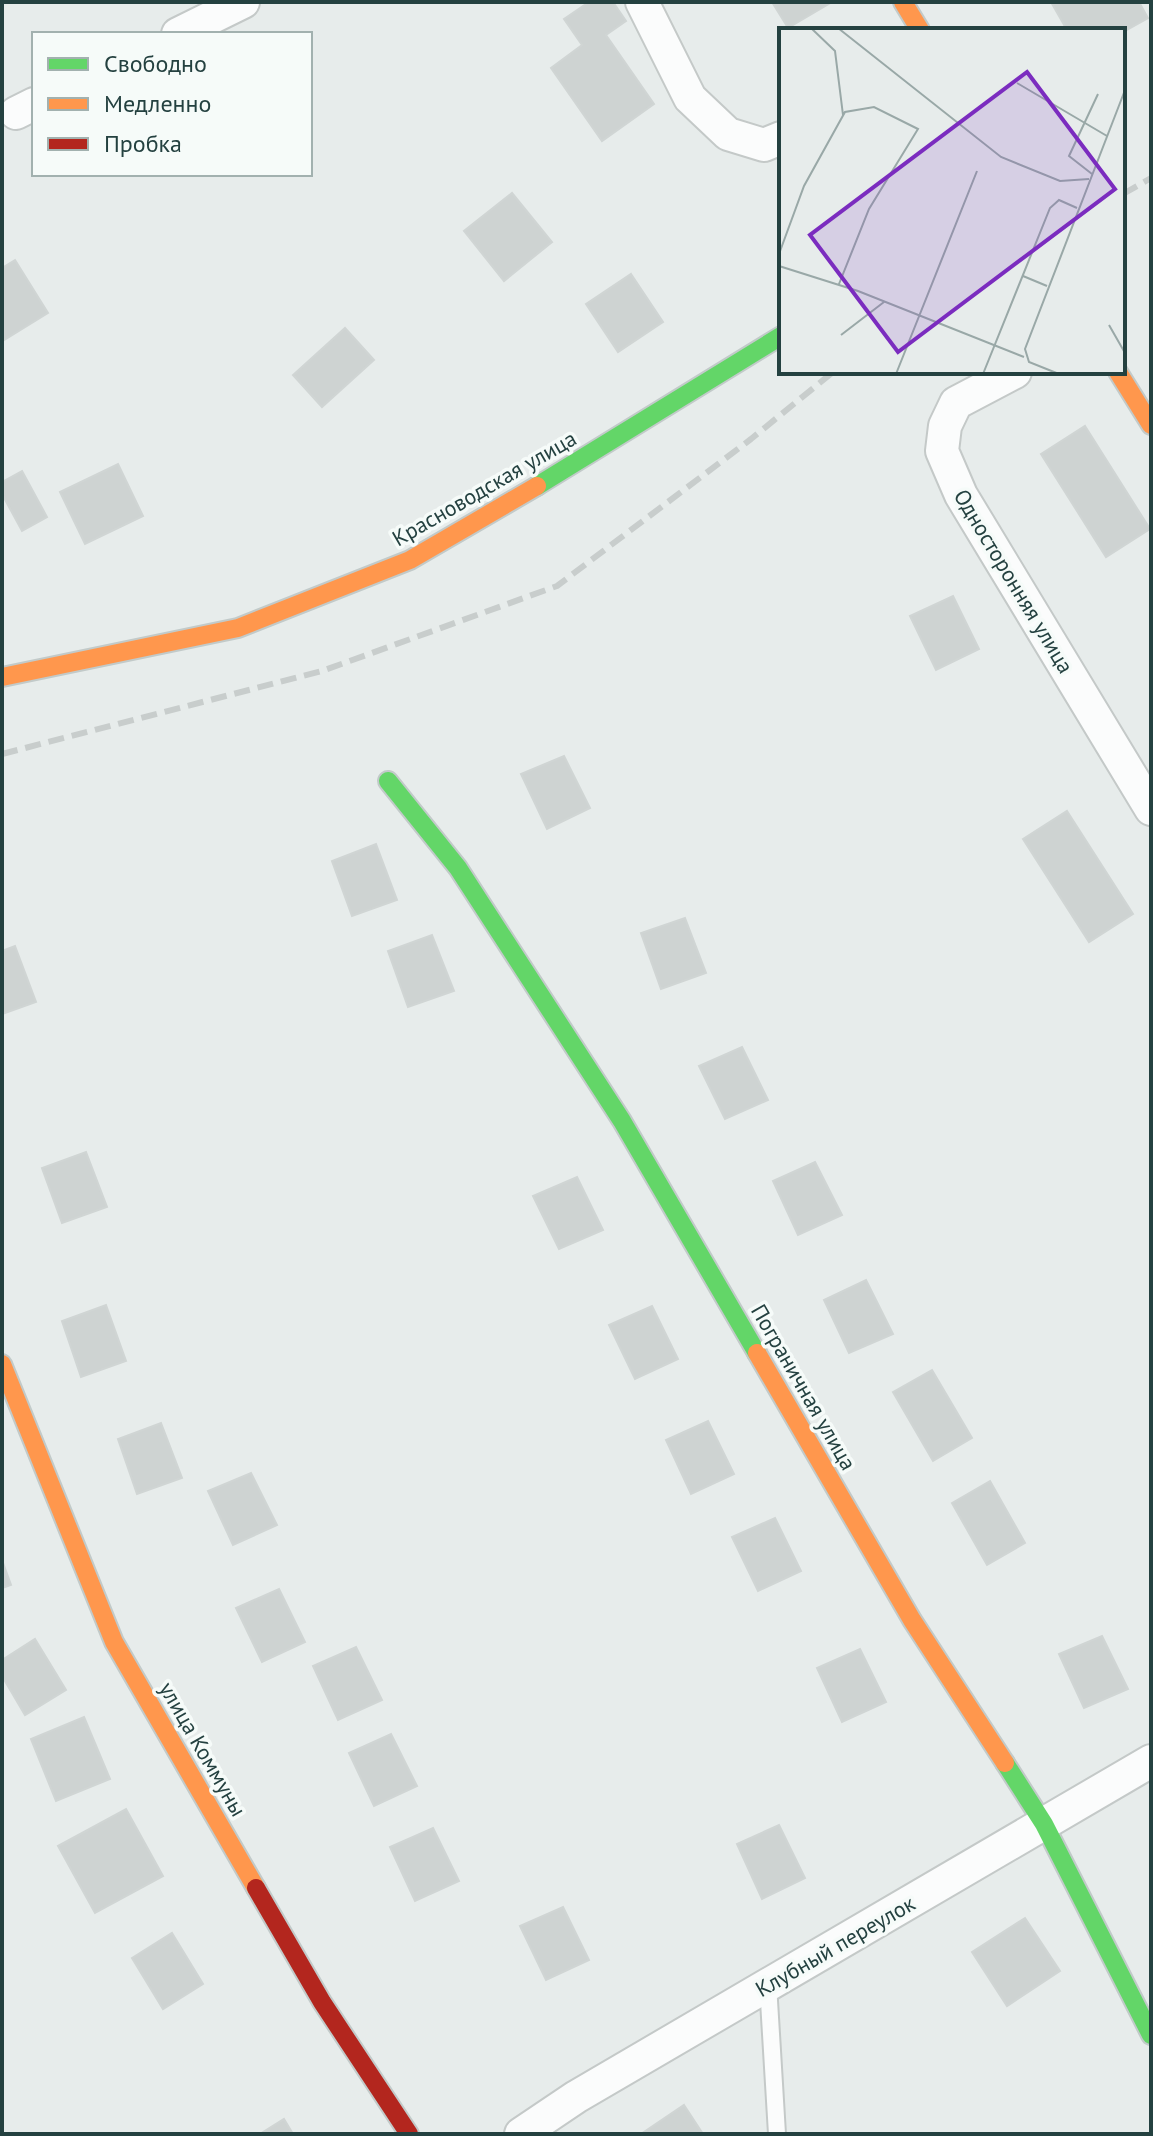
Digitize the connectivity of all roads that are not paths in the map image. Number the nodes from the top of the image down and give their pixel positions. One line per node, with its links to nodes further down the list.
1 (243, 2): 5 (street)
2 (642, 2): 6 (street)
3 (903, 2): 4 (street)
4 (919, 28)
5 (182, 32)
6 (779, 139)
7 (779, 337): 11 (street, Красноводская улица)
8 (1011, 374): 13 (street, Односторонняя улица)
9 (1119, 374): 10 (street)
10 (1151, 425)
11 (2, 677)
12 (388, 781): 16 (street, Пограничная улица)
13 (1151, 809)
14 (2, 1364): 19 (street, улица Коммуны)
15 (1151, 1761): 16 (street, Клубный переулок)
16 (1044, 1824): 17 (street, Клубный переулок); 18 (street, Пограничная улица)
17 (768, 1984): 20 (street, Клубный переулок); 21 (lane)
18 (1151, 2035)
19 (409, 2134)
20 (521, 2134)
21 (777, 2134)

